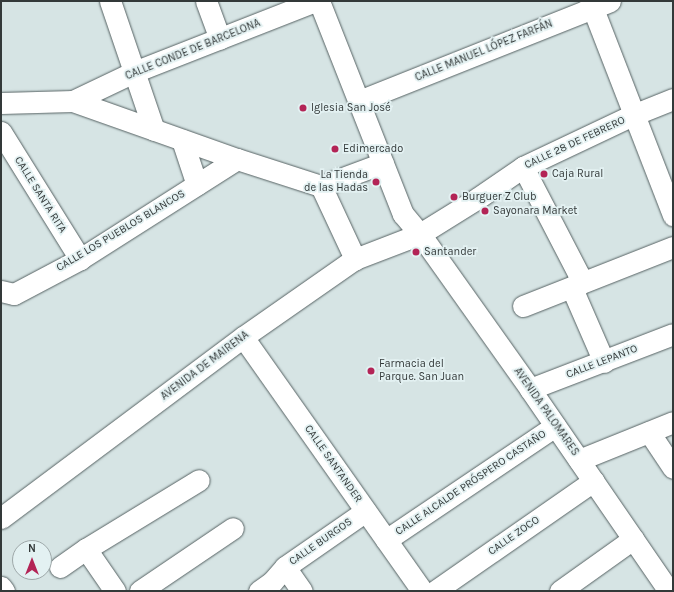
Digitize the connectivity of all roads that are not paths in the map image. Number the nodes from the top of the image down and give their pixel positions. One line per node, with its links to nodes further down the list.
1 (110, 1): 7 (street)
2 (206, 1): 6 (street)
3 (315, 1): 6 (street, CALLE CONDE DE BARCELONA)
4 (319, 1): 10 (street, AVENIDA PALOMARES)
5 (598, 3): 10 (street, CALLE MANUEL LÓPEZ FARFÁN); 12 (street)
6 (220, 38): 7 (street, CALLE CONDE DE BARCELONA)
7 (134, 72): 9 (street, CALLE CONDE DE BARCELONA); 13 (street)
8 (673, 99): 12 (street, CALLE 28 DE FEBRERO)
9 (73, 101): 11 (street); 13 (street)
10 (358, 101): 17 (street, AVENIDA PALOMARES)
11 (1, 103)
12 (633, 115): 18 (street, CALLE 28 DE FEBRERO); 21 (street)
13 (154, 130): 15 (street)
14 (1, 132): 24 (street, CALLE SANTA RITA)
15 (182, 140): 16 (street); 19 (street)
16 (237, 159): 19 (street, CALLE LOS PUEBLOS BLANCOS); 20 (street)
17 (383, 163): 20 (street); 22 (street, AVENIDA PALOMARES)
18 (523, 166): 22 (street, CALLE 28 DE FEBRERO); 26 (street)
19 (197, 185): 24 (street, CALLE LOS PUEBLOS BLANCOS)
20 (321, 186): 25 (street)
21 (673, 215)
22 (420, 234): 25 (street, AVENIDA DE MAIRENA); 32 (street, AVENIDA PALOMARES)
23 (673, 247): 26 (street)
24 (80, 258): 27 (street, CALLE LOS PUEBLOS BLANCOS)
25 (355, 259): 30 (street, AVENIDA DE MAIRENA)
26 (578, 285): 28 (street); 31 (street)
27 (1, 291)
28 (523, 306)
29 (673, 334): 31 (street, CALLE LEPANTO)
30 (244, 337): 40 (street, CALLE SANTANDER); 41 (street, AVENIDA DE MAIRENA)
31 (604, 362): 32 (street, CALLE LEPANTO)
32 (530, 389): 34 (street, AVENIDA PALOMARES)
33 (673, 422): 35 (street)
34 (555, 426): 36 (street, AVENIDA PALOMARES); 44 (street, CALLE ALCALDE PRÓSPERO CASTAÑO)
35 (649, 432): 36 (street); 37 (street)
36 (579, 460): 39 (street, AVENIDA PALOMARES)
37 (673, 468)
38 (199, 480): 45 (street)
39 (593, 482): 43 (street, AVENIDA PALOMARES); 55 (street, CALLE ZOCO)
40 (366, 511): 44 (street, CALLE SANTANDER); 47 (street, CALLE BURGOS)
41 (1, 518)
42 (233, 528): 51 (street)
43 (633, 539): 56 (street); 57 (street, AVENIDA PALOMARES)
44 (386, 540): 54 (street, CALLE SANTANDER)
45 (86, 549): 46 (street); 50 (street)
46 (60, 567)
47 (286, 567): 52 (street, CALLE BURGOS); 53 (street)
48 (1, 587): 49 (street)
49 (4, 591)
50 (115, 591)
51 (140, 591)
52 (259, 591)
53 (302, 591)
54 (422, 591)
55 (435, 591)
56 (560, 591)
57 (669, 591)

